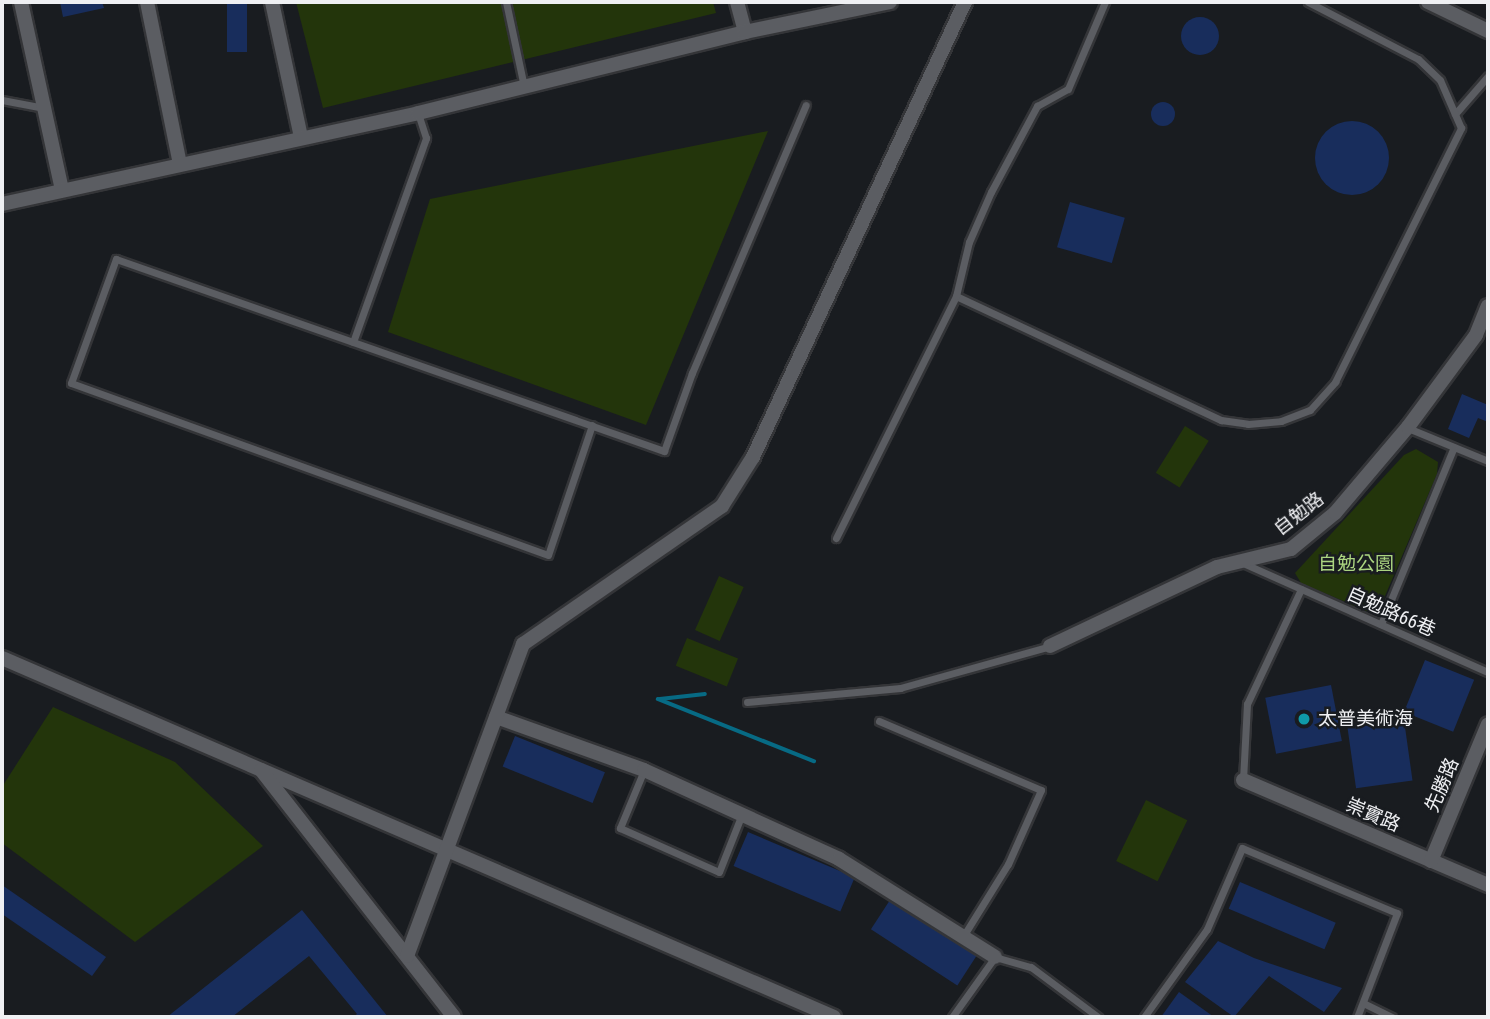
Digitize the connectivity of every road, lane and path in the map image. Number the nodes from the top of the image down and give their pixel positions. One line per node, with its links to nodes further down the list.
1 (21, 2): 17 (street)
2 (147, 2): 21 (street)
3 (272, 2): 20 (street)
4 (506, 2): 14 (lane)
5 (737, 2): 12 (street)
6 (890, 2): 12 (street)
7 (965, 2): 39 (street)
8 (1105, 2): 24 (lane)
9 (1308, 2): 19 (lane)
10 (1428, 2): 11 (street)
11 (1488, 31)
12 (745, 32): 14 (street)
13 (1488, 76): 19 (lane)
14 (524, 88): 18 (street)
15 (2, 100): 17 (lane)
16 (806, 105): 27 (lane)
17 (44, 108): 22 (street)
18 (418, 113): 20 (street); 26 (lane)
19 (1455, 114): 24 (lane)
20 (301, 137): 21 (street)
21 (180, 164): 22 (street)
22 (62, 190): 23 (street)
23 (2, 204)
24 (956, 296): 31 (lane)
25 (1488, 306): 28 (street, 自勉路)
26 (353, 342): 27 (lane); 27 (lane)
27 (592, 425)
28 (1408, 427): 29 (lane); 32 (street, 自勉路)
29 (1454, 447): 30 (lane); 34 (lane)
30 (1488, 461)
31 (836, 538)
32 (1243, 563): 33 (lane, 自勉路66巷); 35 (street, 自勉路)
33 (1300, 589): 34 (lane, 自勉路66巷); 44 (lane)
34 (1381, 624): 37 (lane, 自勉路66巷)
35 (1050, 646): 38 (lane)
36 (2, 658): 42 (street)
37 (1488, 672)
38 (747, 702)
39 (496, 718): 43 (street); 46 (street)
40 (879, 720): 49 (lane)
41 (1488, 724): 47 (street, 先勝路)
42 (261, 769): 46 (street); 50 (street)
43 (644, 770): 45 (street); 45 (lane)
44 (1243, 780): 47 (street, 崇實路)
45 (742, 814): 49 (street)
46 (449, 849): 50 (street); 53 (street)
47 (1431, 861): 48 (street, 崇實路)
48 (1488, 885)
49 (964, 935): 51 (street)
50 (407, 956): 54 (street)
51 (995, 957): 56 (lane); 57 (lane)
52 (1365, 1004): 58 (lane); 59 (lane); 60 (lane)
53 (816, 1014): 55 (street)
54 (454, 1017)
55 (834, 1017)
56 (952, 1017)
57 (1098, 1017)
58 (1144, 1017)
59 (1357, 1017)
60 (1392, 1017)

